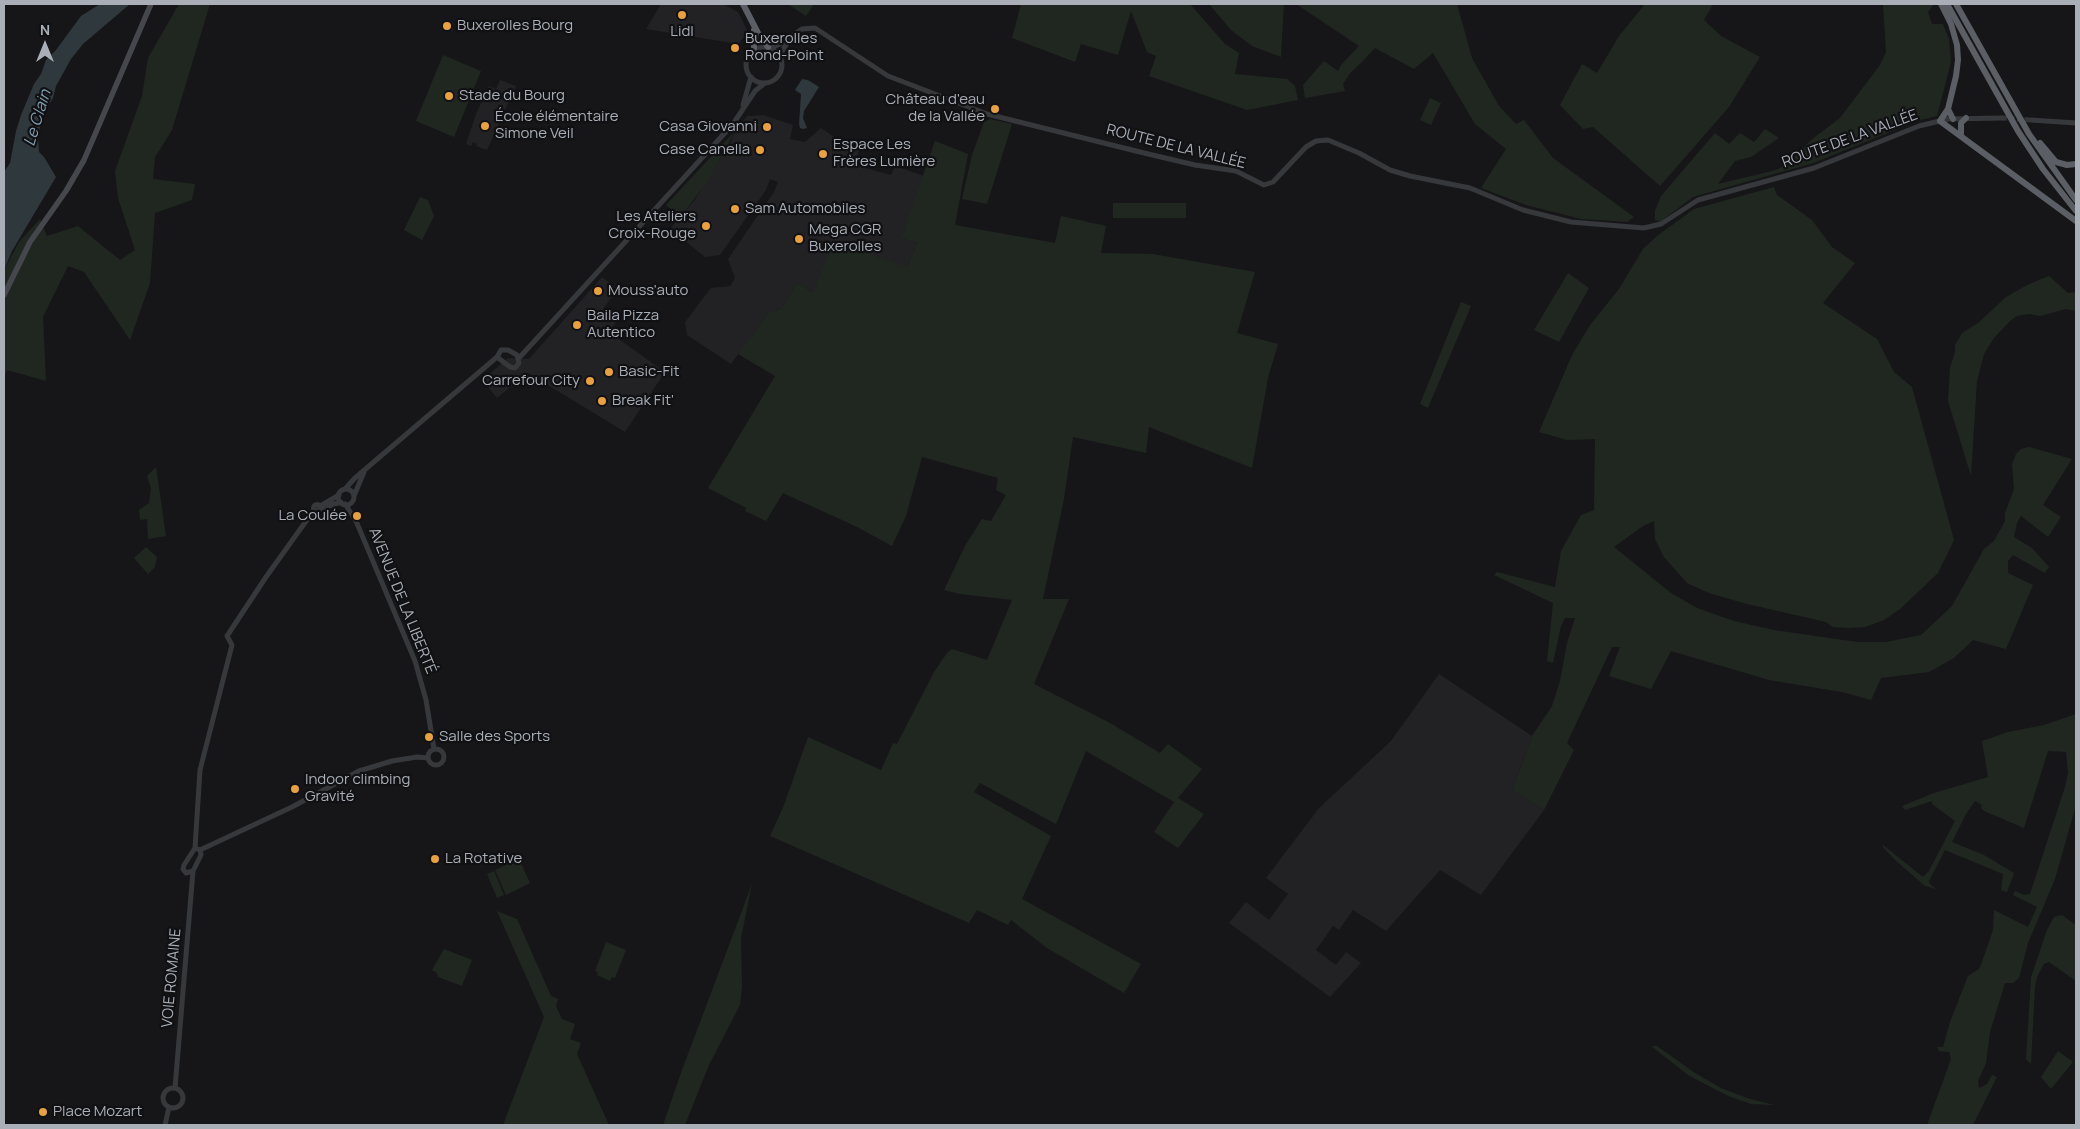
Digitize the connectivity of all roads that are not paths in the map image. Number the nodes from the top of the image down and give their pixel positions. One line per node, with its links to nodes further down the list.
1 (151, 4): 27 (main road)
2 (743, 4): 6 (highway)
3 (1941, 4): 14 (highway)
4 (1947, 4): 25 (highway)
5 (1956, 4): 13 (highway)
6 (754, 26): 8 (highway); 9 (highway)
7 (794, 36): 8 (street, ROUTE DE LA VALLÉE); 10 (street); 20 (street, ROUTE DE LA VALLÉE)
8 (770, 47): 9 (street); 10 (street)
9 (754, 50): 11 (street)
10 (781, 57): 12 (street)
11 (751, 77): 12 (street); 15 (street)
12 (766, 83): 15 (street)
13 (2002, 87): 23 (highway); 24 (highway)
14 (1948, 109): 18 (highway); 20 (highway)
15 (742, 110): 29 (street)
16 (1966, 118): 17 (street, ROUTE DE LA VALLÉE); 18 (street, ROUTE DE LA VALLÉE); 22 (highway)
17 (2002, 118)
18 (1953, 119): 20 (street, ROUTE DE LA VALLÉE)
19 (2031, 120): 21 (street)
20 (1940, 121): 22 (highway)
21 (2076, 123)
22 (1961, 136): 26 (highway)
23 (2076, 164)
24 (2076, 200)
25 (2076, 212)
26 (2076, 222)
27 (4, 295)
28 (497, 357): 29 (street); 29 (street); 30 (street)
29 (519, 358)
30 (365, 470): 31 (street); 33 (street)
31 (345, 489): 32 (street); 33 (street)
32 (339, 495): 34 (street, AVENUE DE LA LIBERTÉ); 35 (street)
33 (353, 498): 34 (street); 36 (street, AVENUE DE LA LIBERTÉ)
34 (343, 503): 35 (street); 36 (street, AVENUE DE LA LIBERTÉ)
35 (318, 508): 39 (street)
36 (356, 521): 37 (street, AVENUE DE LA LIBERTÉ)
37 (434, 749): 38 (street); 38 (street)
38 (428, 758): 39 (street)
39 (197, 849): 40 (street); 40 (street)
40 (193, 871): 41 (street, VOIE ROMAINE)
41 (174, 1088): 42 (street, VOIE ROMAINE); 42 (street, VOIE ROMAINE)
42 (169, 1106): 43 (street, VOIE ROMAINE)
43 (165, 1125)

